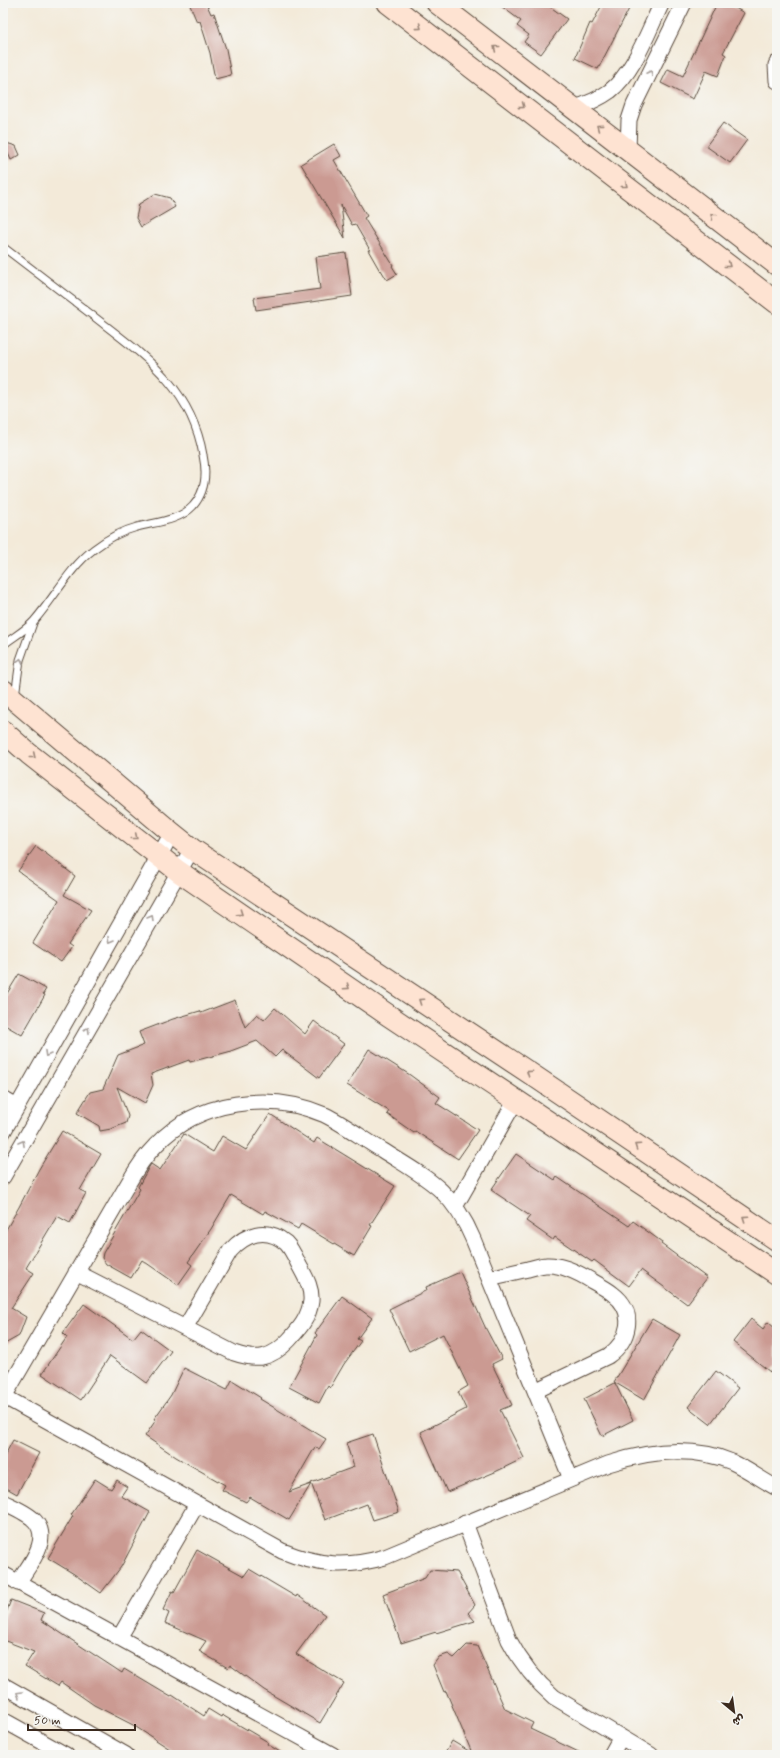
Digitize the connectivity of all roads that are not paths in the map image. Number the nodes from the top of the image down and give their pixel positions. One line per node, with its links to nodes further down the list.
1 (388, 3): 13 (street, one-way to 13)
2 (437, 3): 9 (street, one-way to 2)
3 (662, 3): 6 (street)
4 (684, 3): 8 (street, one-way to 4)
5 (777, 63): 7 (street)
6 (620, 81): 8 (street); 9 (street)
7 (777, 81)
8 (641, 92): 10 (street)
9 (574, 108): 10 (street, one-way to 9)
10 (628, 150): 12 (street, one-way to 10)
11 (3, 247): 14 (lane)
12 (777, 265)
13 (777, 303)
14 (33, 621): 15 (lane); 16 (lane, one-way to 14)
15 (3, 644)
16 (9, 695): 18 (street)
17 (3, 731): 20 (street, one-way to 20)
18 (172, 833): 19 (street); 20 (street)
19 (192, 849): 21 (street); 28 (street, one-way to 19)
20 (159, 857): 21 (street); 24 (street, one-way to 24)
21 (178, 871): 23 (street, one-way to 23); 26 (street, one-way to 21)
22 (3, 1099): 24 (street)
23 (516, 1100): 27 (street); 30 (street)
24 (17, 1107): 25 (street)
25 (3, 1132)
26 (3, 1177)
27 (456, 1206): 29 (street); 31 (street)
28 (777, 1240)
29 (76, 1272): 32 (street); 34 (street)
30 (777, 1274)
31 (489, 1278): 33 (street); 33 (street)
32 (185, 1328): 32 (street)
33 (535, 1391): 35 (street)
34 (4, 1397): 38 (street)
35 (571, 1479): 36 (street); 39 (street)
36 (777, 1488)
37 (3, 1502): 41 (street)
38 (197, 1504): 39 (street); 42 (street)
39 (465, 1523): 45 (street)
40 (3, 1574): 41 (street)
41 (18, 1583): 42 (street)
42 (119, 1638): 48 (street)
43 (3, 1685): 47 (street, one-way to 43)
44 (3, 1720): 46 (street)
45 (621, 1737): 49 (street); 50 (street)
46 (66, 1755)
47 (126, 1755)
48 (333, 1755)
49 (611, 1755)
50 (651, 1755)

